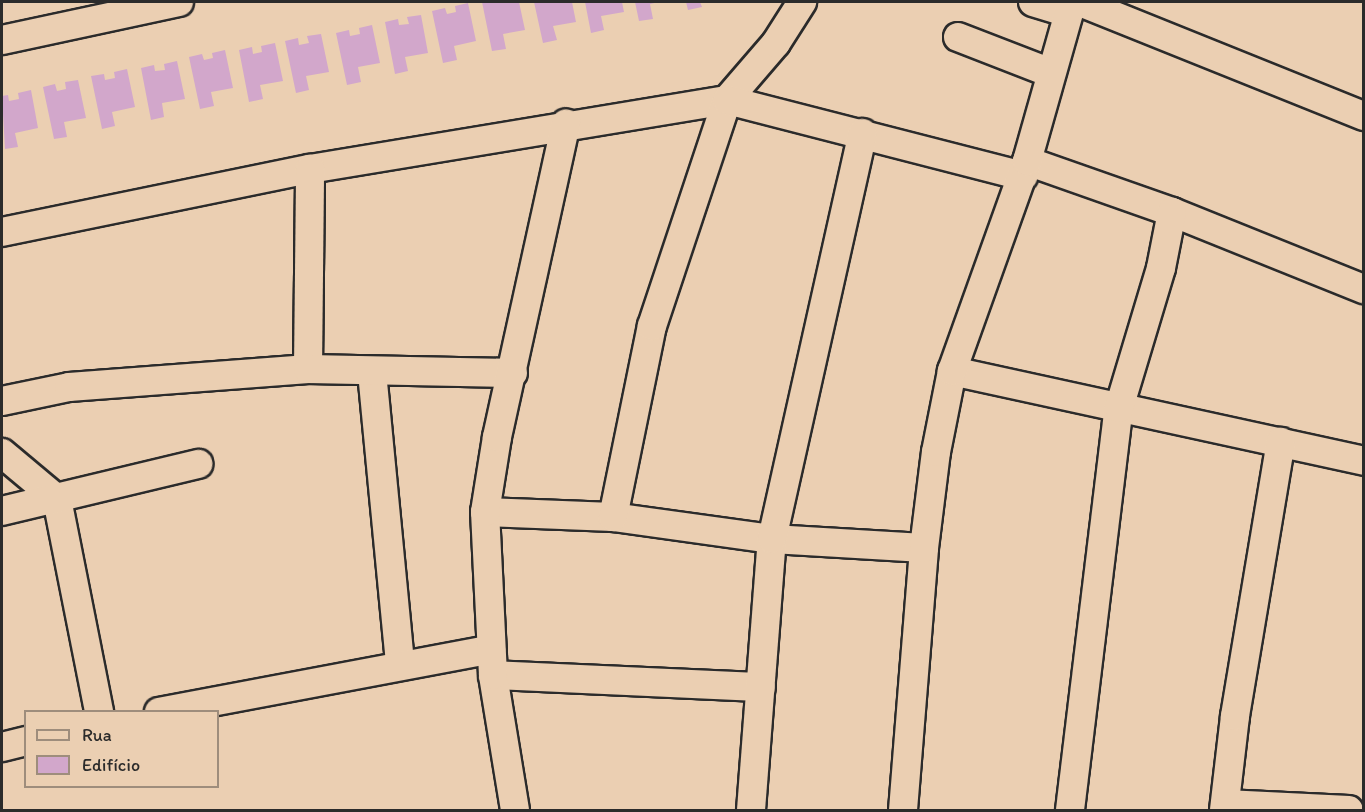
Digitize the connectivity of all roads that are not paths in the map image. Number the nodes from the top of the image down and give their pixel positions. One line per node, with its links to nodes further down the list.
1 (171, 2): 6 (street)
2 (802, 2): 8 (street)
3 (1033, 2): 4 (street)
4 (1074, 5): 7 (street); 9 (street)
5 (958, 37): 7 (street)
6 (2, 40)
7 (1052, 73): 12 (street)
8 (727, 100): 10 (street); 11 (street); 30 (street)
9 (1364, 116)
10 (566, 124): 13 (street); 20 (street)
11 (863, 133): 12 (street); 31 (street)
12 (1025, 168): 14 (street); 18 (street)
13 (310, 169): 15 (street); 17 (street)
14 (1172, 212): 16 (street); 22 (street)
15 (2, 232)
16 (1364, 289)
17 (308, 369): 19 (street); 21 (street)
18 (952, 371): 22 (street); 32 (street)
19 (372, 372): 20 (street); 34 (street)
20 (513, 373): 29 (street)
21 (2, 401)
22 (1119, 408): 23 (street); 44 (street)
23 (1281, 442): 25 (street); 40 (street)
24 (2, 453): 27 (street)
25 (1364, 461)
26 (198, 465): 27 (street)
27 (57, 499): 28 (street); 36 (street)
28 (2, 511)
29 (485, 512): 30 (street); 33 (street)
30 (613, 518): 31 (street)
31 (772, 539): 32 (street); 35 (street)
32 (924, 548): 43 (street)
33 (492, 662): 34 (street); 35 (street); 41 (street)
34 (400, 665): 37 (street)
35 (762, 687): 42 (street)
36 (99, 710)
37 (164, 710)
38 (24, 742): 39 (street)
39 (2, 747)
40 (1225, 807): 45 (street)
41 (515, 810)
42 (751, 810)
43 (903, 810)
44 (1070, 810)
45 (1349, 810)

